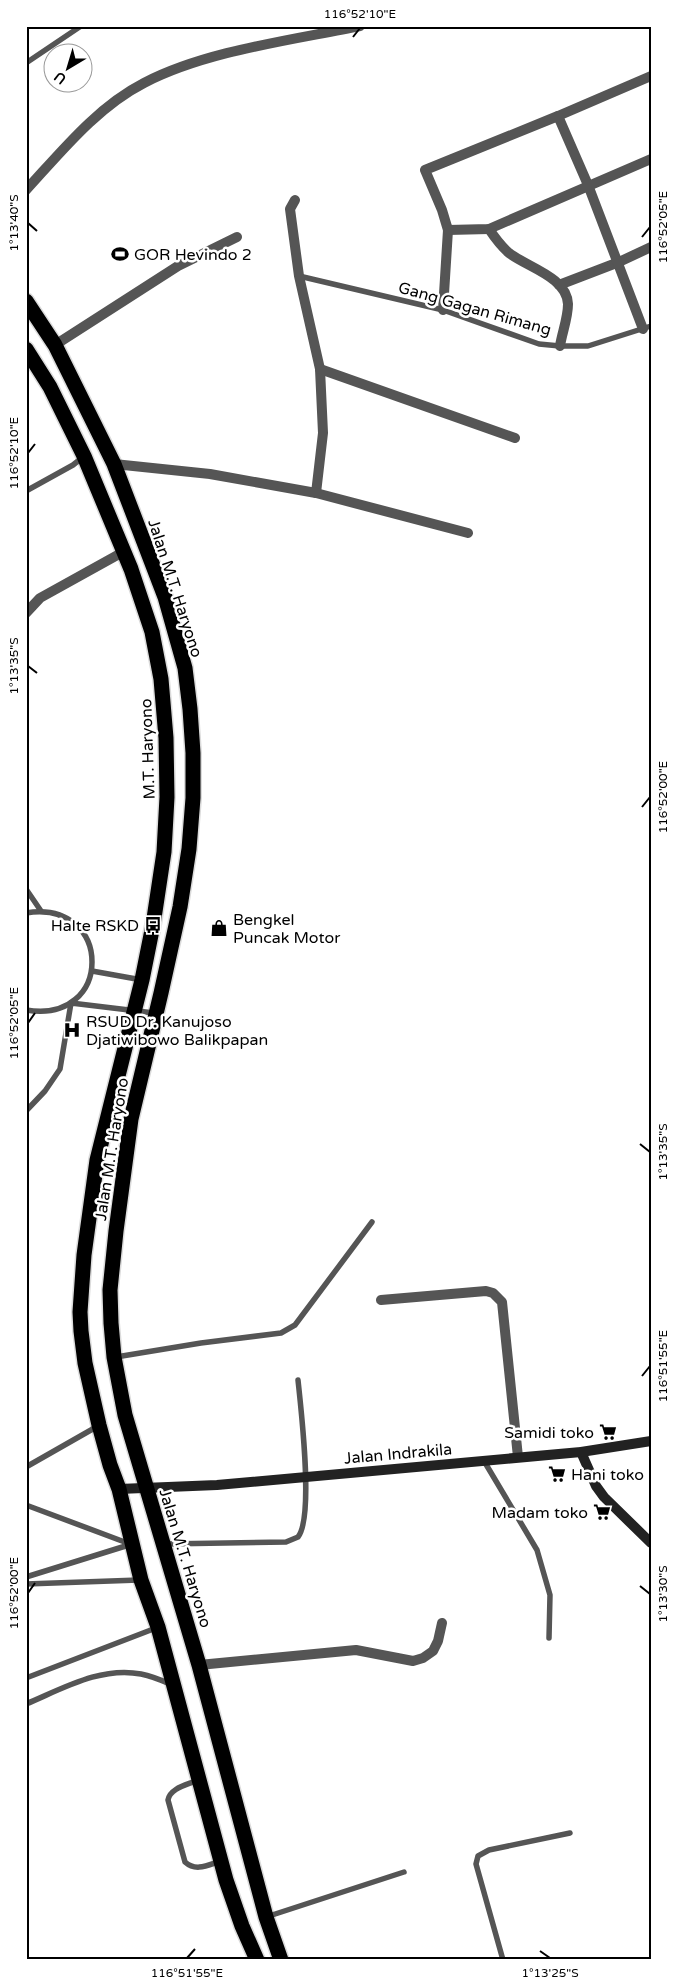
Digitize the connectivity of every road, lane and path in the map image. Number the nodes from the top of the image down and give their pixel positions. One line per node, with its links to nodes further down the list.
1 (81, 26): 3 (lane)
2 (360, 26): 8 (street)
3 (26, 63)
4 (651, 76): 5 (street)
5 (558, 116): 7 (street); 11 (street)
6 (651, 159): 7 (street)
7 (588, 185): 10 (street); 14 (street)
8 (26, 190)
9 (295, 200): 15 (street)
10 (489, 229): 11 (street); 16 (street)
11 (448, 230): 18 (street)
12 (238, 236): 20 (street)
13 (651, 247): 14 (street)
14 (619, 262): 16 (street); 19 (street)
15 (299, 276): 18 (lane, Gang Gagan Rimang); 23 (street)
16 (559, 285): 21 (street)
17 (26, 301): 20 (highway, Jalan M.T. Haryono)
18 (443, 310): 21 (lane, Gang Gagan Rimang)
19 (647, 328): 21 (lane, Gang Gagan Rimang)
20 (55, 345): 26 (highway, Jalan M.T. Haryono)
21 (560, 346)
22 (26, 349): 25 (highway)
23 (320, 369): 24 (street); 28 (street)
24 (515, 438)
25 (84, 456): 27 (lane); 30 (highway, M.T. Haryono)
26 (114, 464): 28 (street); 40 (highway, Jalan M.T. Haryono)
27 (26, 491)
28 (316, 493): 29 (street)
29 (468, 534)
30 (123, 552): 31 (street); 36 (highway, M.T. Haryono)
31 (26, 614)
32 (26, 889): 33 (lane)
33 (41, 911): 34 (lane); 35 (lane)
34 (26, 913)
35 (92, 971): 36 (lane); 37 (lane)
36 (142, 980): 39 (highway, M.T. Haryono)
37 (71, 1003): 38 (lane); 39 (lane); 41 (lane)
38 (26, 1010)
39 (135, 1011): 40 (lane); 46 (highway, Jalan M.T. Haryono)
40 (156, 1013): 44 (highway, Jalan M.T. Haryono)
41 (26, 1111)
42 (372, 1222): 44 (lane)
43 (381, 1300): 49 (street)
44 (114, 1357): 53 (highway, Jalan M.T. Haryono)
45 (298, 1380): 52 (lane)
46 (99, 1425): 51 (lane); 54 (highway, Jalan M.T. Haryono)
47 (651, 1441): 48 (street, Jalan Indrakila)
48 (581, 1452): 49 (street, Jalan Indrakila); 56 (street)
49 (518, 1457): 50 (street, Jalan Indrakila)
50 (484, 1461): 52 (street, Jalan Indrakila); 64 (lane)
51 (26, 1467)
52 (306, 1476): 53 (street, Jalan Indrakila); 58 (lane)
53 (146, 1487): 54 (street, Jalan Indrakila); 58 (highway, Jalan M.T. Haryono)
54 (120, 1489): 57 (highway, Jalan M.T. Haryono)
55 (26, 1505): 57 (lane)
56 (651, 1543)
57 (132, 1544): 59 (lane); 60 (highway, Jalan M.T. Haryono)
58 (164, 1544): 65 (highway, Jalan M.T. Haryono)
59 (26, 1577)
60 (141, 1580): 61 (lane); 63 (highway, Jalan M.T. Haryono)
61 (26, 1584)
62 (442, 1623): 65 (street)
63 (158, 1627): 66 (lane); 67 (highway, Jalan M.T. Haryono)
64 (549, 1638)
65 (199, 1665): 73 (highway, Jalan M.T. Haryono)
66 (26, 1678)
67 (172, 1684): 68 (lane); 69 (highway, Jalan M.T. Haryono)
68 (26, 1704)
69 (200, 1780): 71 (highway, Jalan M.T. Haryono); 71 (lane)
70 (570, 1833): 76 (lane)
71 (222, 1860): 74 (highway, Jalan M.T. Haryono)
72 (404, 1872): 73 (lane)
73 (266, 1917): 75 (highway, Jalan M.T. Haryono)
74 (257, 1960)
75 (281, 1960)
76 (503, 1960)

